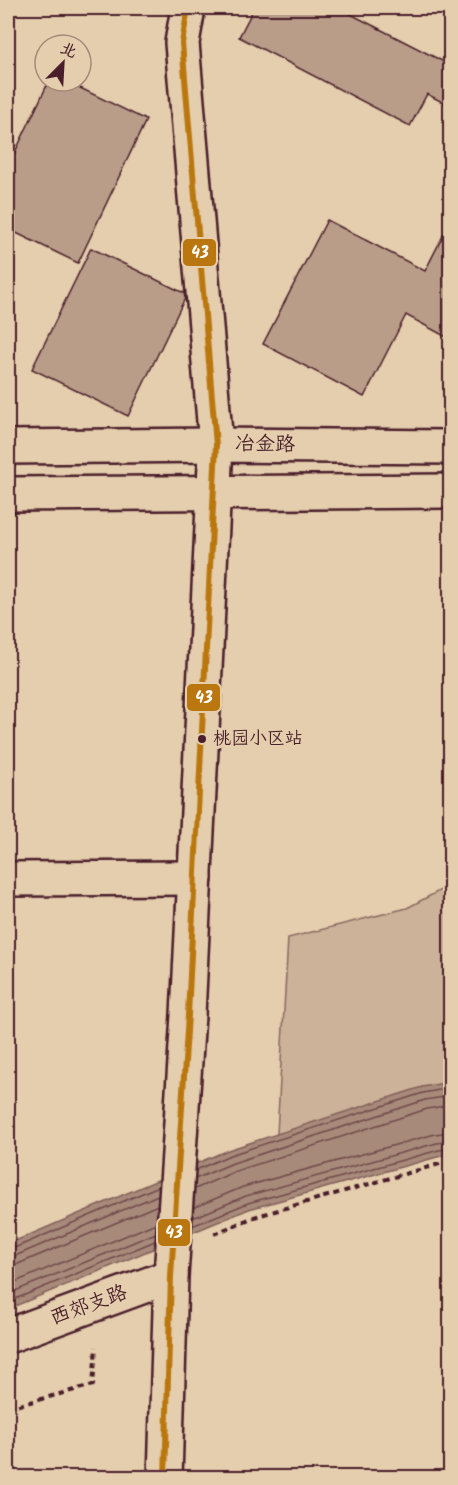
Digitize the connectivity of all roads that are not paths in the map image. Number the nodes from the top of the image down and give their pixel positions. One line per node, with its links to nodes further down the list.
1 (188, 8): 2 (street)
2 (216, 445): 3 (street, 冶金路); 4 (street, 冶金路); 6 (street)
3 (8, 447)
4 (450, 447)
5 (450, 491): 6 (street)
6 (214, 492): 7 (street); 8 (street)
7 (8, 494)
8 (195, 878): 9 (street); 10 (street, bridge)
9 (8, 879)
10 (171, 1276): 11 (street, 西郊支路, bridge); 12 (street, bridge)
11 (8, 1336)
12 (165, 1478)

